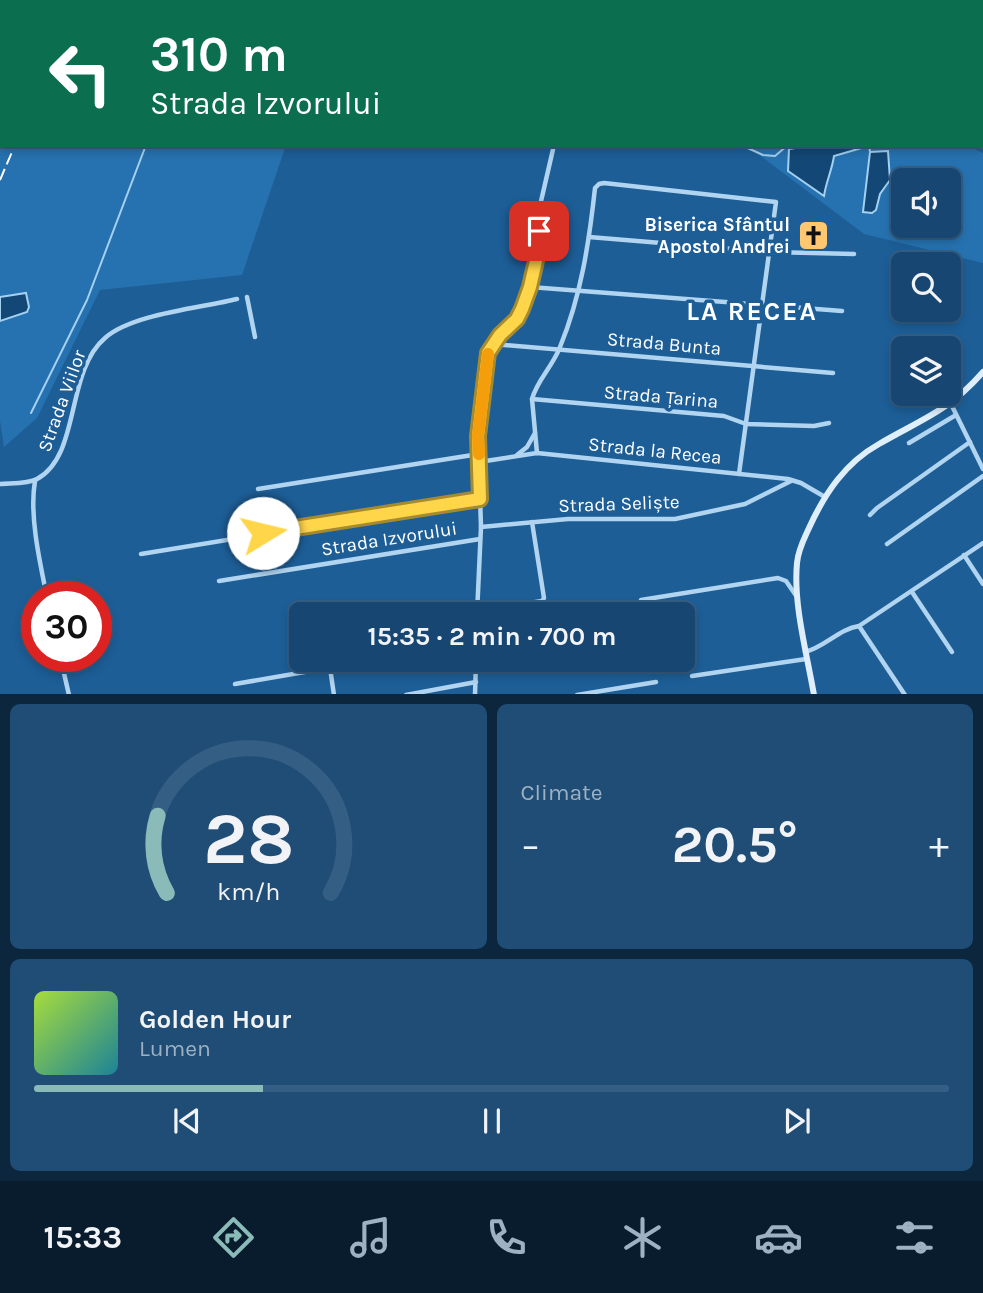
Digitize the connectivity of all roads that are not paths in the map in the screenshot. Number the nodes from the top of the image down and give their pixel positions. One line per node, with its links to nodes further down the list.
1 (554, 147): 5 (street, Strada Izvorului)
2 (589, 237): 3 (street); 3 (street); 6 (street)
3 (770, 252): 4 (street); 9 (street)
4 (854, 254)
5 (530, 287): 6 (street); 12 (street, Strada Izvorului)
6 (580, 290): 9 (street); 13 (street)
7 (247, 297): 11 (street)
8 (237, 299): 35 (street, Strada Viilor)
9 (762, 305): 10 (street); 14 (street)
10 (842, 310)
11 (255, 337)
12 (494, 344): 13 (street, Strada Bunta); 28 (street, Strada Izvorului)
13 (559, 350): 14 (street, Strada Bunta); 18 (street)
14 (753, 366): 16 (street, Strada Bunta); 23 (street)
15 (983, 372): 17 (main road)
16 (833, 373)
17 (961, 393)
18 (532, 399): 23 (street, Strada Țarina); 24 (street)
19 (947, 406): 38 (main road)
20 (950, 406): 21 (street)
21 (955, 414): 25 (street); 26 (street)
22 (829, 423): 23 (street, Strada Țarina)
23 (746, 424): 32 (street)
24 (535, 432): 27 (street); 29 (street)
25 (970, 442): 31 (street); 40 (street)
26 (909, 443)
27 (537, 453): 29 (street, Strada la Recea); 32 (street, Strada la Recea)
28 (479, 454): 30 (street, Strada Izvorului); 37 (street)
29 (514, 457): 30 (street, Strada la Recea)
30 (479, 463): 39 (street, Strada Izvorului)
31 (983, 469)
32 (739, 474): 34 (street, Strada la Recea)
33 (983, 476): 45 (street)
34 (792, 480): 38 (street, Strada la Recea); 41 (street, Strada Seliște)
35 (35, 481): 36 (street); 48 (street)
36 (0, 484)
37 (258, 489)
38 (825, 497): 52 (main road)
39 (480, 499): 42 (street, Strada Izvorului); 46 (street)
40 (870, 515)
41 (532, 522): 42 (street, Strada Seliște); 55 (street)
42 (481, 527): 43 (street, Strada Izvorului)
43 (480, 539): 49 (street, Strada Izvorului); 54 (street, Strada Izvorului)
44 (983, 543): 47 (street)
45 (887, 544)
46 (141, 554)
47 (964, 555): 50 (street); 51 (street)
48 (43, 581)
49 (219, 581)
50 (983, 583)
51 (912, 592): 56 (street); 57 (street)
52 (799, 598): 53 (street); 58 (main road)
53 (641, 600)
54 (477, 602)
55 (537, 602)
56 (859, 626): 58 (street); 73 (street)
57 (951, 652)
58 (805, 656): 63 (street); 72 (main road)
59 (64, 672): 67 (street)
60 (302, 672): 66 (street)
61 (331, 672): 68 (street)
62 (476, 672): 64 (street)
63 (692, 676)
64 (476, 682): 69 (street); 70 (street)
65 (656, 682): 71 (street)
66 (235, 684)
67 (69, 694)
68 (334, 694)
69 (411, 694)
70 (475, 694)
71 (583, 694)
72 (814, 694)
73 (904, 694)

